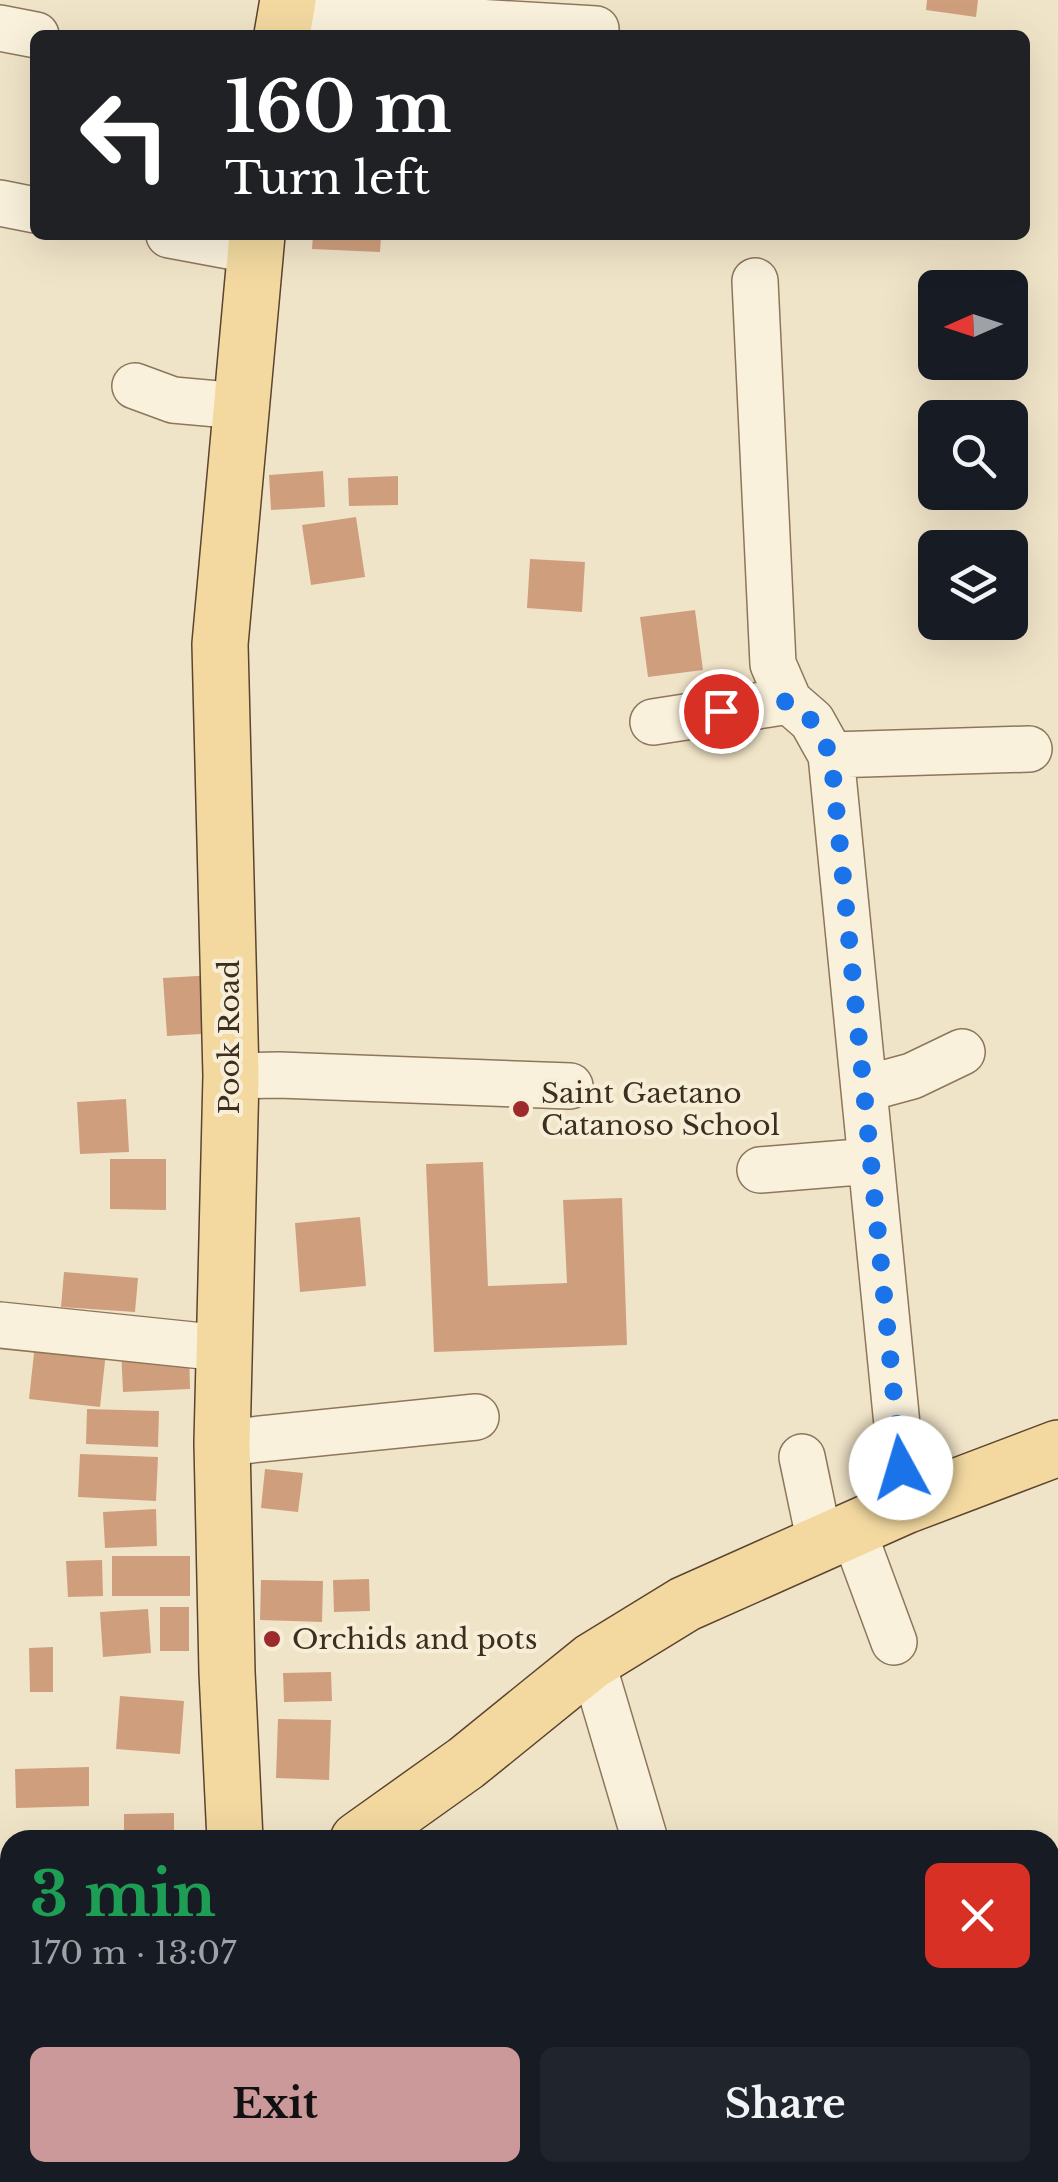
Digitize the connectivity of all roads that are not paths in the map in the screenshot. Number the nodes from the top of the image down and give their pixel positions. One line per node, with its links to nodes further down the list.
1 (285, 15): 3 (street)
2 (0, 28): 4 (street)
3 (596, 28)
4 (30, 34)
5 (0, 203): 6 (street)
6 (30, 209)
7 (223, 240): 8 (street)
8 (256, 243): 11 (main road, Pook Road)
9 (755, 281): 12 (street)
10 (135, 386): 11 (street)
11 (240, 406): 17 (main road, Pook Road)
12 (789, 701): 13 (street); 15 (street)
13 (653, 722)
14 (1029, 749): 15 (street)
15 (831, 755): 19 (street)
16 (962, 1052): 19 (street)
17 (230, 1076): 18 (street); 23 (main road, Pook Road)
18 (570, 1086)
19 (864, 1088): 20 (street)
20 (871, 1161): 21 (street); 28 (street)
21 (760, 1170)
22 (0, 1326): 23 (street)
23 (222, 1348): 25 (main road, Pook Road)
24 (476, 1416): 25 (street)
25 (222, 1443): 32 (main road, Pook Road)
26 (1058, 1448): 28 (main road)
27 (802, 1457): 29 (street)
28 (905, 1506): 29 (main road)
29 (836, 1537): 30 (street); 31 (main road)
30 (894, 1642)
31 (592, 1661): 33 (main road); 34 (street)
32 (235, 1830)
33 (372, 1830)
34 (642, 1830)

